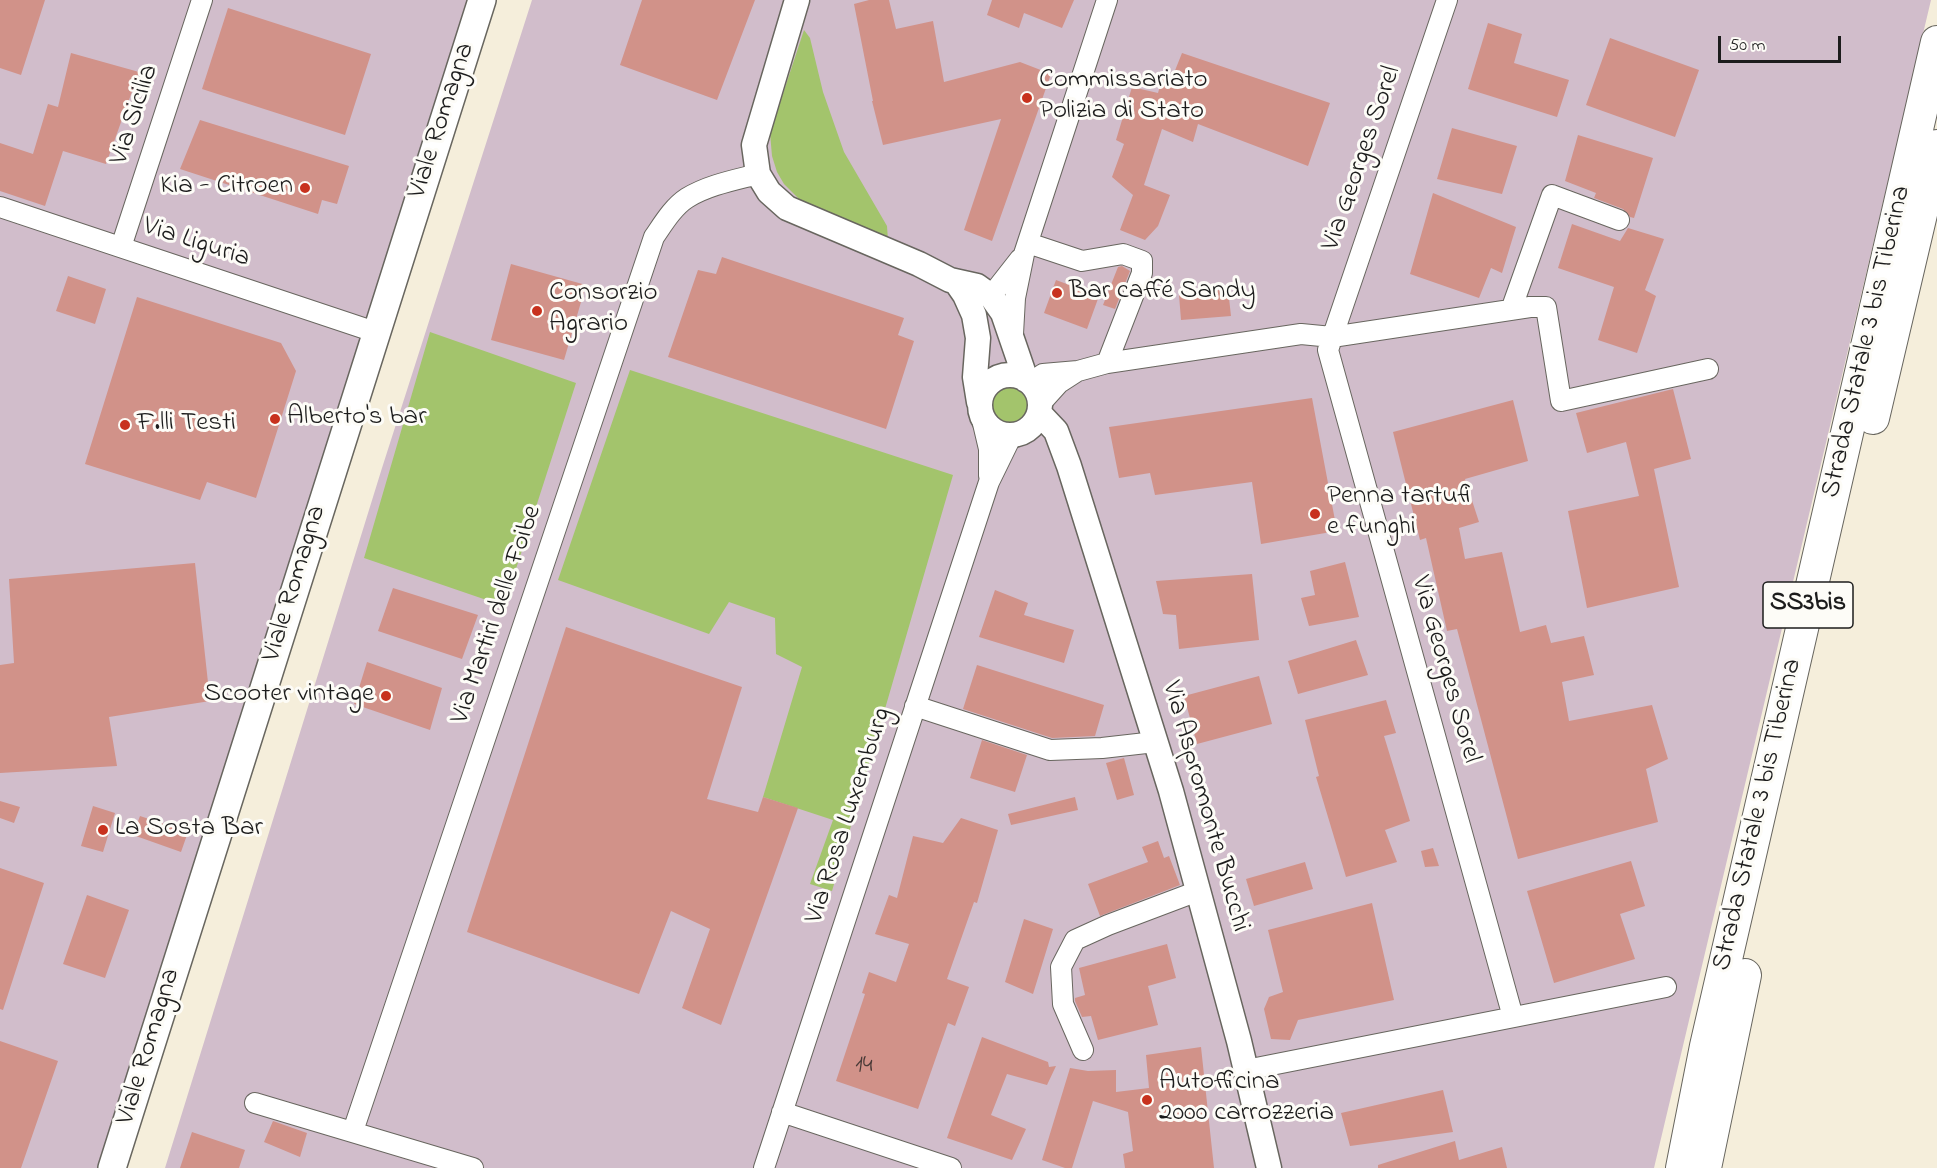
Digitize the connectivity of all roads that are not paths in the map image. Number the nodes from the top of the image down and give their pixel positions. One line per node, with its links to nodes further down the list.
1 (202, 0): 11 (street, Via Sicilia)
2 (482, 0): 15 (main road, Viale Romagna)
3 (797, 0): 8 (street)
4 (1107, 0): 12 (street)
5 (1447, 0): 16 (street, Via Georges Sorel)
6 (1937, 42): 41 (highway, Strada Statale 3 bis Tiberina / SS3bis)
7 (1937, 146): 42 (highway, Strada Statale 3 bis Tiberina / SS3bis)
8 (758, 174): 13 (street); 35 (street, Via Martiri delle Foibe)
9 (0, 207): 11 (street, Via Liguria)
10 (1619, 220): 14 (street)
11 (122, 247): 15 (street, Via Liguria)
12 (1026, 249): 13 (street); 18 (street); 19 (street)
13 (975, 288): 17 (street); 17 (street); 18 (street, Via Aspromonte Bucchi)
14 (1511, 310): 16 (street); 20 (street)
15 (375, 332): 36 (main road, Viale Romagna)
16 (1332, 337): 19 (street); 30 (street, Via Georges Sorel)
17 (978, 338): 22 (street)
18 (1012, 338): 21 (street, Via Aspromonte Bucchi)
19 (1107, 363): 21 (street)
20 (1708, 369)
21 (1034, 395): 22 (street); 23 (street); 24 (street, Via Aspromonte Bucchi)
22 (980, 408): 23 (street, Via Aspromonte Bucchi); 25 (street, Via Rosa Luxemburg)
23 (1016, 434): 24 (street, Via Aspromonte Bucchi); 25 (street, Via Rosa Luxemburg)
24 (1069, 466): 27 (street, Via Aspromonte Bucchi)
25 (989, 482): 26 (street, Via Rosa Luxemburg)
26 (915, 706): 27 (street); 34 (street, Via Rosa Luxemburg)
27 (1155, 742): 28 (street, Via Aspromonte Bucchi)
28 (1198, 891): 31 (street); 32 (street, Via Aspromonte Bucchi)
29 (1666, 987): 30 (street)
30 (1513, 1017): 32 (street)
31 (1083, 1050)
32 (1246, 1070): 40 (street, Via Aspromonte Bucchi)
33 (255, 1103): 35 (street)
34 (782, 1112): 38 (street, Via Rosa Luxemburg); 39 (street)
35 (353, 1131): 37 (street)
36 (112, 1168)
37 (473, 1168)
38 (764, 1168)
39 (951, 1168)
40 (1269, 1168)
41 (1682, 1168)
42 (1705, 1168)

